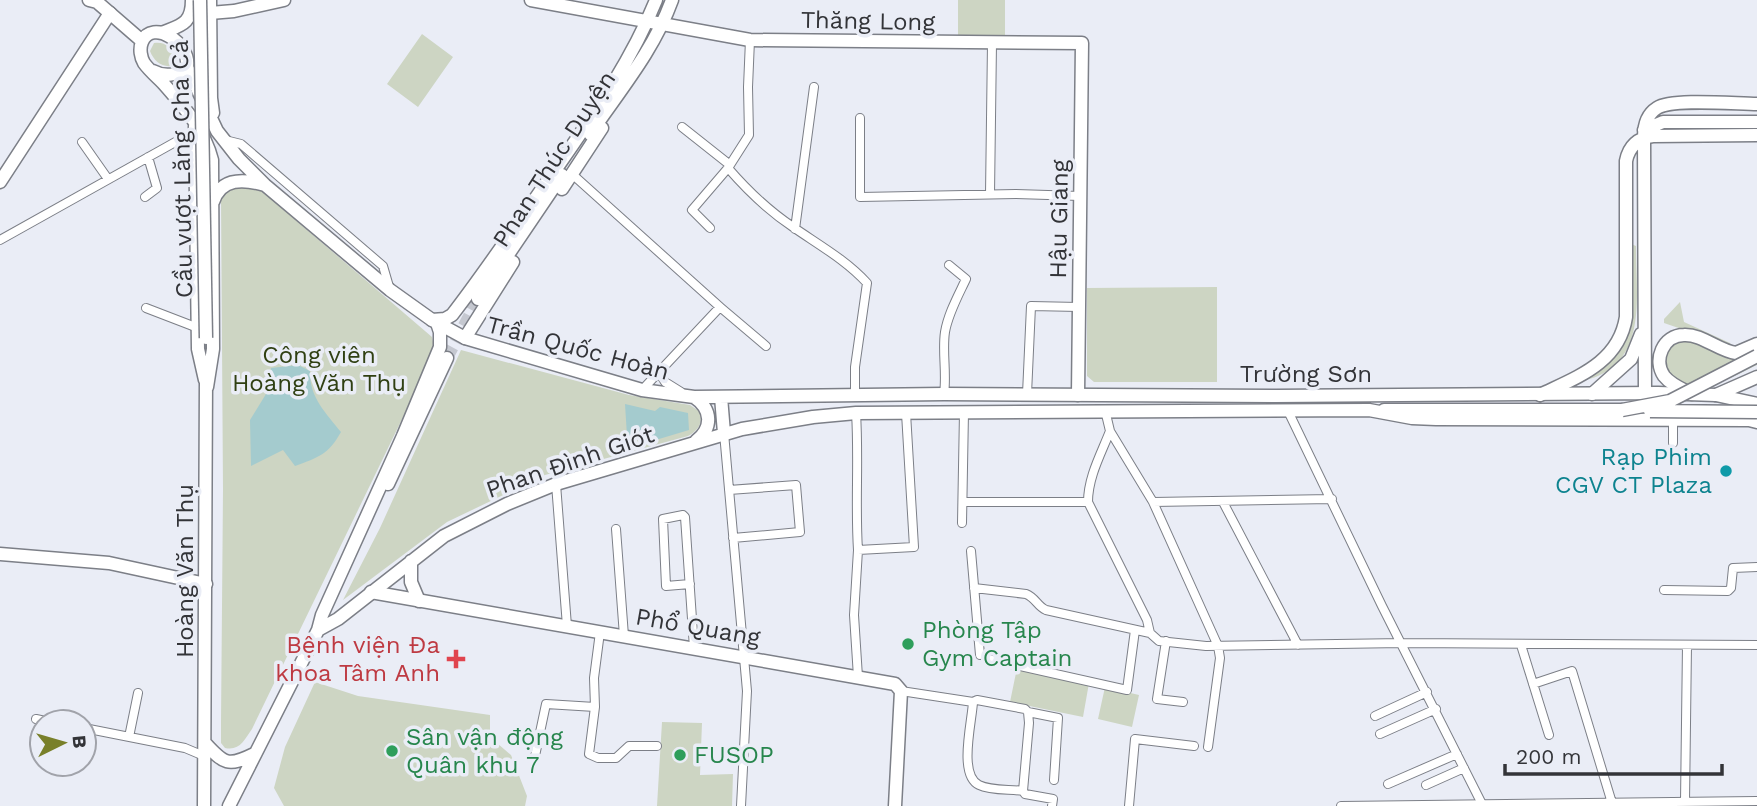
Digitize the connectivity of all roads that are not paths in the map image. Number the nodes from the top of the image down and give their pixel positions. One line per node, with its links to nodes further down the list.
1 (192, 0): 13 (main road)
2 (200, 0): 55 (main road, Cầu vượt Lăng Cha Cả, bridge)
3 (284, 0): 8 (main road)
4 (531, 0): 9 (main road, Thăng Long)
5 (656, 0): 11 (main road, Phan Thúc Duyện)
6 (671, 0): 12 (main road, Phan Thúc Duyện)
7 (94, 1): 10 (main road)
8 (209, 4): 14 (main road); 19 (main road)
9 (586, 5): 11 (main road, Thăng Long)
10 (110, 13): 16 (main road); 36 (main road)
11 (648, 21): 12 (main road, Thăng Long); 51 (main road, Phan Thúc Duyện)
12 (663, 24): 15 (main road, Thăng Long); 22 (main road, Phan Thúc Duyện)
13 (162, 33): 16 (main road); 19 (main road)
14 (210, 34): 19 (main road); 29 (main road)
15 (750, 40): 17 (main road, Thăng Long); 33 (street)
16 (142, 41): 20 (main road)
17 (992, 43): 18 (main road, Thăng Long); 38 (street)
18 (1082, 43): 39 (main road, Hậu Giang)
19 (189, 57): 20 (main road); 29 (main road, Trần Quốc Hoàn)
20 (150, 69): 26 (main road, Hoàng Văn Thụ)
21 (814, 87): 43 (street)
22 (619, 94): 34 (main road, Phan Thúc Duyện); 47 (main road)
23 (1757, 104): 28 (main road)
24 (860, 118): 38 (street)
25 (1757, 122): 28 (main road)
26 (194, 125): 32 (street); 41 (main road, Hoàng Văn Thụ); 55 (main road, Hoàng Văn Thụ)
27 (682, 127): 33 (street)
28 (1644, 134): 30 (main road); 54 (main road); 73 (main road)
29 (220, 135): 37 (main road, Trần Quốc Hoàn); 46 (street, Trần Quốc Hoàn)
30 (1757, 135)
31 (82, 142): 35 (street)
32 (148, 157): 35 (street); 40 (street)
33 (729, 167): 42 (street); 43 (street)
34 (572, 174): 48 (street); 53 (main road, Phan Thúc Duyện)
35 (108, 179): 44 (street)
36 (0, 182)
37 (265, 185): 41 (main road); 46 (main road, Trần Quốc Hoàn)
38 (990, 194): 39 (street)
39 (1080, 196): 49 (main road, Hậu Giang)
40 (145, 197)
41 (213, 202): 63 (main road, Hoàng Văn Thụ)
42 (710, 228)
43 (795, 229): 71 (street)
44 (0, 240)
45 (949, 265): 66 (street)
46 (390, 289): 52 (main road, Trần Quốc Hoàn)
47 (478, 299)
48 (720, 307): 58 (street); 61 (street)
49 (1079, 307): 67 (street); 72 (main road, Hậu Giang)
50 (146, 308): 55 (street)
51 (457, 308): 52 (main road, Phan Thúc Duyện); 53 (main road)
52 (434, 322): 56 (main road, Trần Quốc Hoàn); 107 (main road)
53 (475, 322): 56 (main road, Phan Thúc Duyện)
54 (1644, 323): 65 (main road); 68 (main road)
55 (202, 333): 63 (main road, Hoàng Văn Thụ)
56 (465, 338): 64 (main road, Trần Quốc Hoàn)
57 (1757, 344): 70 (main road)
58 (766, 346)
59 (1757, 356): 85 (main road, bridge)
60 (447, 358): 107 (main road)
61 (659, 372): 64 (street); 75 (street)
62 (1757, 377): 74 (main road)
63 (206, 387): 109 (main road, Hoàng Văn Thụ)
64 (642, 390): 75 (main road, Trần Quốc Hoàn)
65 (1645, 393): 69 (main road, Trường Sơn); 70 (main road, Trường Sơn); 86 (main road)
66 (944, 394): 67 (main road, Trường Sơn); 71 (main road, Trường Sơn)
67 (1027, 394): 72 (main road, Trường Sơn)
68 (1592, 394): 69 (main road, Trường Sơn); 73 (main road, Trường Sơn)
69 (1624, 394): 85 (main road)
70 (1693, 394): 74 (main road, Trường Sơn)
71 (855, 395): 76 (main road, Trần Quốc Hoàn)
72 (1078, 395): 73 (main road, Trường Sơn)
73 (1540, 395)
74 (1716, 395): 77 (main road, Trường Sơn)
75 (694, 397): 76 (main road, Trần Quốc Hoàn); 91 (main road)
76 (721, 397): 90 (main road)
77 (1757, 404)
78 (1105, 410): 80 (main road, Trường Sơn); 82 (main road, Trường Sơn); 89 (street)
79 (1369, 410): 80 (main road, Trường Sơn); 85 (main road); 85 (main road, Trường Sơn)
80 (1288, 411): 95 (street)
81 (906, 412): 82 (main road, Trường Sơn); 84 (main road, Trường Sơn); 103 (street)
82 (964, 412): 96 (street)
83 (1757, 412): 85 (main road, bridge)
84 (856, 413): 90 (main road, Phan Đình Giót); 103 (street)
85 (1623, 415): 86 (main road, Trường Sơn)
86 (1646, 420): 87 (main road, Trường Sơn)
87 (1673, 420): 88 (main road, Trường Sơn); 92 (street)
88 (1757, 422)
89 (1110, 431): 97 (street); 98 (street)
90 (724, 433): 91 (main road, Phan Đình Giót); 94 (street)
91 (695, 441): 93 (main road, Phan Đình Giót)
92 (1674, 443)
93 (556, 484): 106 (main road, Phan Đình Giót); 115 (street)
94 (729, 490): 102 (street); 102 (street)
95 (1332, 499): 99 (street); 122 (street)
96 (964, 502): 97 (street); 100 (street)
97 (1088, 502): 119 (street)
98 (1153, 502): 99 (street); 127 (street)
99 (1223, 502): 123 (street)
100 (962, 523)
101 (616, 529): 120 (street)
102 (733, 538): 130 (street)
103 (858, 550): 132 (street)
104 (971, 551): 111 (street)
105 (0, 554): 109 (main road)
106 (411, 561): 113 (main road, Phan Đình Giót); 114 (main road)
107 (345, 565): 116 (main road)
108 (1757, 567): 112 (street)
109 (206, 584): 150 (main road, Hoàng Văn Thụ)
110 (690, 584): 110 (street); 128 (street)
111 (974, 588): 117 (street); 129 (street)
112 (1664, 590)
113 (370, 592): 114 (main road, Phổ Quang); 116 (main road, Phan Đình Giót)
114 (419, 601): 115 (main road, Phổ Quang)
115 (567, 626): 118 (main road, Phổ Quang)
116 (318, 630): 151 (main road, Phan Đình Giót)
117 (1135, 630): 119 (street); 131 (street)
118 (600, 632): 120 (main road, Phổ Quang); 139 (street)
119 (1150, 633): 121 (street)
120 (625, 636): 128 (main road, Phổ Quang)
121 (1166, 641): 127 (street); 138 (street)
122 (1403, 643): 123 (street); 124 (street); 135 (street)
123 (1298, 645): 127 (street)
124 (1521, 645): 125 (street); 133 (street)
125 (1687, 645): 126 (street); 161 (street)
126 (1757, 645)
127 (1218, 646): 149 (street)
128 (694, 648): 130 (main road, Phổ Quang)
129 (980, 655)
130 (744, 656): 132 (main road, Phổ Quang); 166 (street)
131 (989, 659)
132 (858, 677): 134 (main road, Phổ Quang)
133 (1533, 684): 145 (street); 162 (street)
134 (901, 691): 137 (street); 167 (main road)
135 (1427, 692): 140 (street); 142 (street)
136 (138, 693): 146 (street)
137 (973, 702): 141 (street); 158 (street)
138 (1183, 702)
139 (595, 707): 147 (street); 153 (street)
140 (1436, 709): 144 (street); 152 (street)
141 (1028, 712): 155 (street); 158 (street)
142 (1375, 716)
143 (98, 731): 146 (street)
144 (1380, 734)
145 (1549, 735)
146 (129, 737): 150 (street)
147 (657, 746)
148 (1194, 746): 168 (street)
149 (1208, 747)
150 (205, 749): 151 (main road); 164 (main road, Hoàng Văn Thụ)
151 (254, 754): 165 (main road, Phan Đình Giót)
152 (1457, 754): 154 (street); 156 (street)
153 (535, 756)
154 (1464, 768): 157 (street); 163 (street)
155 (1054, 780)
156 (1388, 784)
157 (1426, 785)
158 (1023, 791): 160 (street)
159 (1757, 801): 161 (street)
160 (1053, 802)
161 (1685, 802): 162 (street)
162 (1612, 803): 163 (street)
163 (1482, 804): 169 (street)
164 (202, 806)
165 (229, 806)
166 (741, 806)
167 (895, 806)
168 (1129, 806)
169 (1341, 806)

